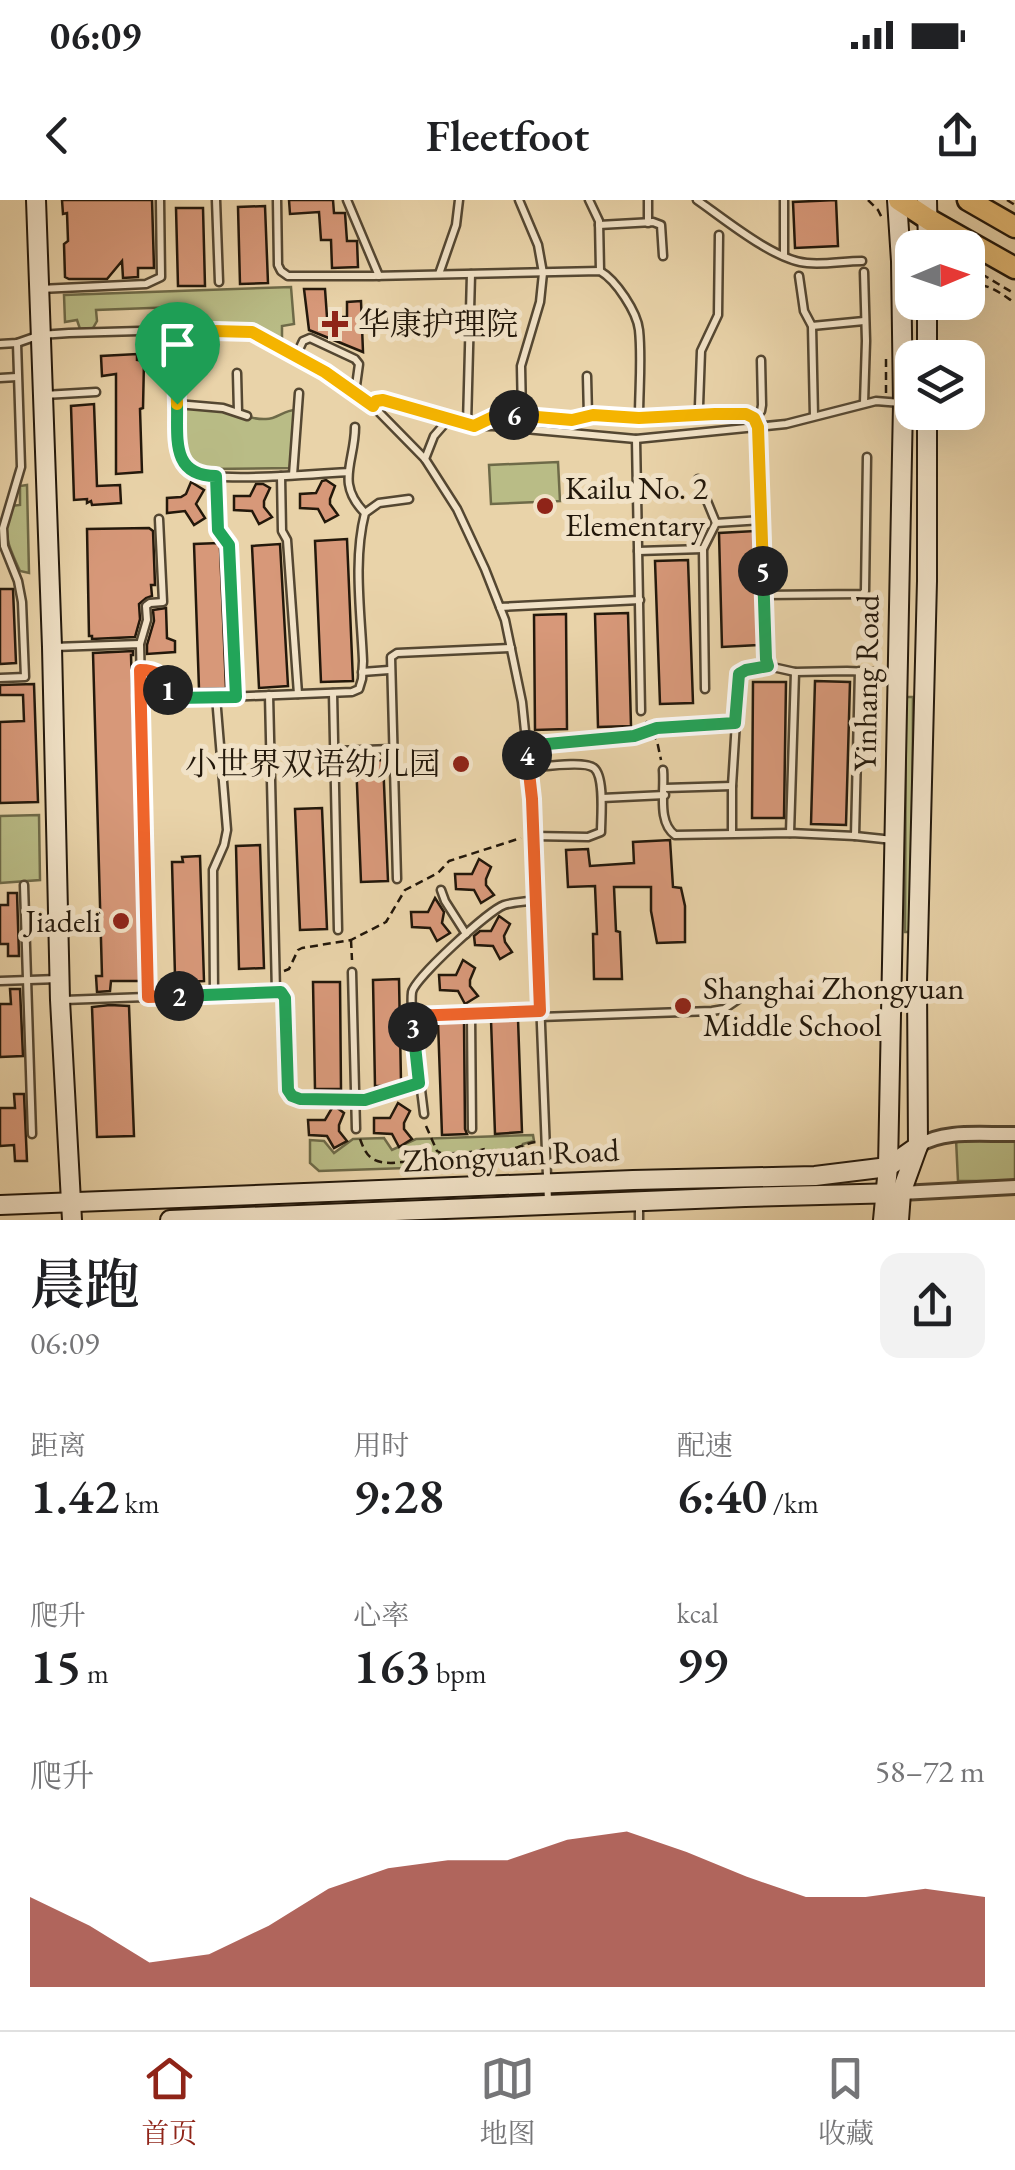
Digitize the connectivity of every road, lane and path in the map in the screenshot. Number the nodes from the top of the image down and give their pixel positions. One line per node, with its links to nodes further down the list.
1 (36, 200): 37 (main road)
2 (160, 200): 37 (lane)
3 (216, 200): 35 (lane)
4 (277, 200): 32 (lane)
5 (347, 200): 32 (lane)
6 (459, 200): 30 (lane)
7 (519, 200): 29 (lane)
8 (589, 200): 19 (lane)
9 (648, 200): 18 (lane)
10 (697, 200): 24 (lane)
11 (784, 200): 24 (lane)
12 (868, 200): 20 (path)
13 (898, 200): 17 (main road); 58 (main road, Yinhang Road)
14 (968, 200): 21 (main road)
15 (1007, 200): 16 (path)
16 (1015, 205)
17 (928, 210): 26 (main road)
18 (648, 223): 19 (lane); 23 (lane)
19 (599, 225): 27 (lane)
20 (884, 225)
21 (1015, 227)
22 (719, 235): 62 (lane)
23 (663, 256)
24 (784, 256): 25 (lane)
25 (862, 260)
26 (1015, 268)
27 (600, 271): 29 (lane); 67 (lane)
28 (864, 272): 40 (lane)
29 (542, 273): 31 (lane); 64 (lane)
30 (439, 274): 31 (lane); 32 (lane)
31 (471, 274): 70 (lane)
32 (380, 276)
33 (799, 276): 41 (lane)
34 (985, 276): 38 (path)
35 (219, 282)
36 (985, 286): 39 (path)
37 (39, 289): 43 (main road)
38 (1015, 294)
39 (1015, 302)
40 (864, 320): 41 (lane); 57 (lane)
41 (812, 326): 66 (lane)
42 (175, 330): 43 (lane); 47 (lane); 59 (lane)
43 (40, 334): 44 (lane); 55 (main road)
44 (17, 342): 45 (lane); 51 (lane)
45 (0, 344)
46 (886, 346): 58 (path)
47 (296, 356): 56 (lane); 56 (lane)
48 (761, 360): 68 (lane)
49 (238, 373): 61 (lane)
50 (587, 376): 65 (lane)
51 (17, 377): 52 (lane); 102 (lane)
52 (0, 378)
53 (96, 392): 55 (lane)
54 (299, 393): 78 (lane)
55 (42, 394): 93 (main road)
56 (355, 394): 60 (lane)
57 (864, 403): 58 (lane); 66 (lane)
58 (894, 403): 101 (main road, Yinhang Road)
59 (177, 404): 61 (lane); 79 (lane)
60 (373, 406): 69 (lane); 76 (lane)
61 (238, 412): 63 (lane)
62 (696, 415): 67 (lane); 68 (lane)
63 (247, 416)
64 (522, 416): 65 (lane); 70 (lane)
65 (588, 416): 67 (lane)
66 (814, 416): 72 (lane)
67 (639, 418)
68 (754, 418): 72 (lane)
69 (449, 419): 70 (lane); 76 (lane)
70 (470, 425): 74 (lane)
71 (355, 427): 77 (lane)
72 (758, 427): 74 (lane); 85 (lane)
73 (928, 430): 134 (main road, Yinhang Road)
74 (636, 439): 88 (lane)
75 (868, 457): 89 (lane)
76 (425, 458): 91 (lane)
77 (348, 472): 78 (lane); 83 (lane)
78 (294, 475): 80 (lane)
79 (216, 476): 80 (lane); 107 (lane)
80 (281, 476): 105 (lane)
81 (698, 479): 86 (lane)
82 (409, 498): 83 (lane)
83 (364, 513): 99 (lane)
84 (159, 519): 92 (lane)
85 (762, 520): 86 (lane); 89 (lane)
86 (716, 523): 87 (lane)
87 (703, 549): 88 (lane); 103 (lane)
88 (638, 551): 90 (lane)
89 (764, 595): 95 (lane)
90 (640, 600): 91 (lane); 109 (lane)
91 (500, 606): 94 (lane)
92 (140, 644): 93 (lane); 96 (lane)
93 (52, 647): 137 (main road)
94 (511, 648): 97 (lane); 112 (lane)
95 (768, 666): 100 (lane); 110 (lane)
96 (140, 670): 108 (lane); 142 (lane)
97 (390, 670): 99 (lane); 113 (lane)
98 (859, 671): 100 (lane); 101 (lane); 123 (lane)
99 (362, 672): 104 (lane)
100 (795, 672): 121 (lane)
101 (896, 672): 124 (main road, Yinhang Road)
102 (0, 678)
103 (705, 689)
104 (334, 693): 105 (lane); 114 (lane)
105 (298, 694): 106 (lane)
106 (269, 696): 107 (lane); 136 (lane)
107 (236, 697): 108 (lane)
108 (216, 698): 141 (lane)
109 (641, 711): 111 (path)
110 (735, 723): 111 (path); 117 (lane)
111 (652, 729): 112 (path); 116 (path)
112 (526, 746): 115 (lane)
113 (392, 748): 114 (lane); 125 (lane)
114 (334, 751): 130 (lane)
115 (528, 768): 119 (lane); 122 (lane)
116 (663, 770): 118 (lane)
117 (732, 786): 118 (lane); 120 (lane)
118 (665, 791): 119 (lane); 120 (lane)
119 (602, 798): 122 (lane)
120 (732, 833): 121 (lane)
121 (790, 833): 123 (lane)
122 (532, 836): 128 (lane); 129 (path)
123 (855, 836): 124 (lane)
124 (893, 840): 133 (main road, Yinhang Road)
125 (398, 879): 129 (path)
126 (24, 885): 139 (lane)
127 (441, 890): 131 (lane)
128 (535, 900): 131 (lane); 146 (lane)
129 (398, 905): 132 (path)
130 (338, 930)
131 (466, 934): 147 (lane)
132 (351, 940): 135 (path); 136 (path)
133 (892, 947): 134 (lane); 159 (main road, Yinhang Road)
134 (919, 948): 156 (main road, Yinhang Road)
135 (352, 972): 149 (lane)
136 (276, 973): 140 (lane)
137 (60, 979): 139 (lane); 144 (main road)
138 (0, 980): 139 (lane)
139 (27, 980): 153 (lane)
140 (276, 992): 141 (lane); 149 (lane)
141 (214, 994): 142 (lane)
142 (148, 997): 144 (lane)
143 (740, 998): 146 (lane)
144 (60, 1000): 165 (main road)
145 (472, 1014): 146 (lane); 147 (lane); 151 (lane)
146 (540, 1014): 155 (lane)
147 (412, 1016): 148 (lane)
148 (419, 1083): 149 (lane); 150 (lane)
149 (356, 1100): 152 (lane)
150 (424, 1114): 158 (path)
151 (472, 1128): 157 (path)
152 (356, 1129): 158 (path)
153 (32, 1134)
154 (1015, 1134): 156 (street, Zhongyuan Road)
155 (545, 1141): 157 (path); 160 (lane)
156 (918, 1146): 159 (main road, Zhongyuan Road); 162 (main road, Yinhang Road)
157 (485, 1149): 158 (path)
158 (443, 1154)
159 (888, 1167): 160 (main road, Zhongyuan Road); 162 (main road, Yinhang Road)
160 (547, 1184): 164 (lane); 165 (main road, Zhongyuan Road)
161 (1015, 1187): 162 (street, Zhongyuan Road)
162 (894, 1193): 166 (main road, Zhongyuan Road); 168 (main road, Yinhang Road); 169 (main road, Yinhang Road)
163 (0, 1205): 165 (main road, Zhongyuan Road)
164 (548, 1206): 166 (main road, Zhongyuan Road); 167 (main road, Zhongyuan Road)
165 (72, 1211)
166 (639, 1211)
167 (170, 1220)
168 (883, 1220)
169 (899, 1220)

